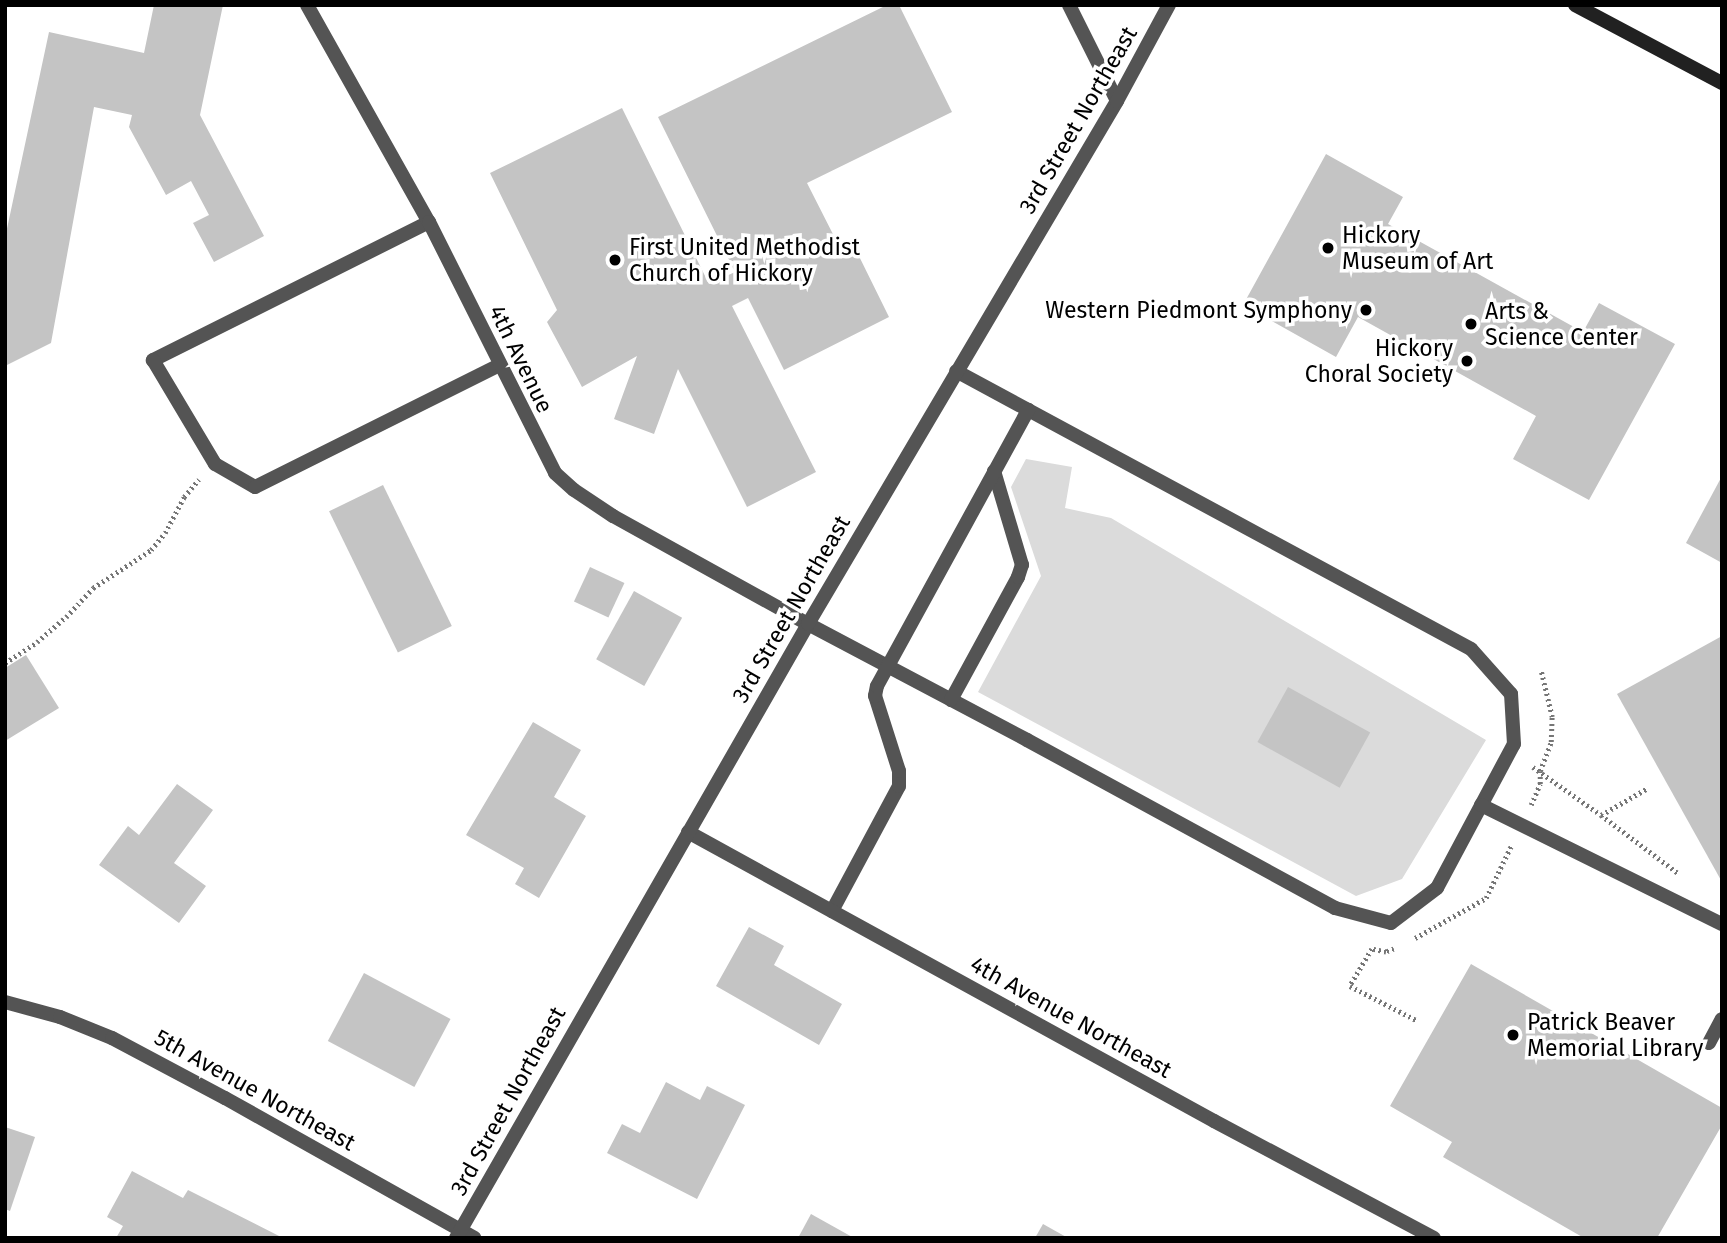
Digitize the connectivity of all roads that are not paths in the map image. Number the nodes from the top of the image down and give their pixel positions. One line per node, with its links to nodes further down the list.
1 (307, 5): 7 (street, 4th Avenue)
2 (1069, 5): 6 (street)
3 (1169, 5): 6 (street, 3rd Street Northeast)
4 (1575, 5): 5 (main road)
5 (1722, 83)
6 (1117, 101): 9 (street, 3rd Street Northeast)
7 (429, 222): 8 (street, 4th Avenue); 8 (street)
8 (498, 366): 12 (street, 4th Avenue)
9 (956, 371): 10 (street); 12 (street, 3rd Street Northeast)
10 (1028, 410): 11 (street); 15 (street)
11 (994, 471): 13 (street); 14 (street)
12 (807, 624): 13 (street, 4th Avenue); 16 (street, 3rd Street Northeast)
13 (886, 666): 14 (street, 4th Avenue); 17 (street)
14 (951, 700): 15 (street, 4th Avenue)
15 (1481, 805): 18 (street)
16 (688, 832): 17 (street, 4th Avenue Northeast); 22 (street, 3rd Street Northeast)
17 (832, 911): 23 (street, 4th Avenue Northeast)
18 (1722, 924)
19 (5, 1002): 22 (street, 5th Avenue Northeast)
20 (1722, 1019): 21 (street)
21 (1709, 1043)
22 (464, 1236)
23 (1434, 1238)

